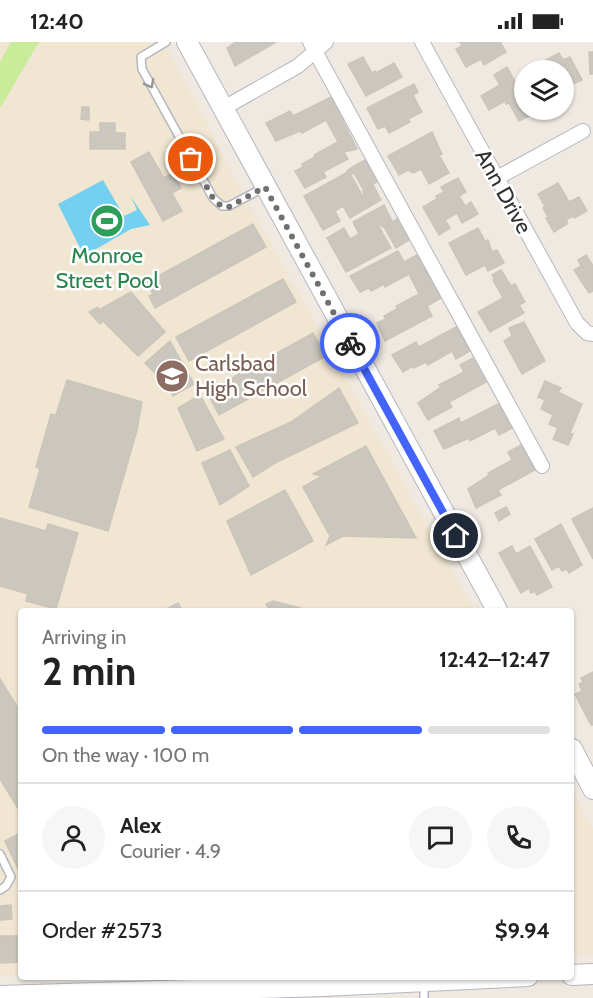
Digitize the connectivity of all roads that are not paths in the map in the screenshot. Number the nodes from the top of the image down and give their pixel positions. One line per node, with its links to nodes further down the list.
1 (166, 42): 8 (lane, one-way to 8)
2 (187, 42): 5 (main road)
3 (422, 42): 7 (street, Ann Drive)
4 (317, 45): 5 (street); 10 (street)
5 (222, 109): 8 (main road)
6 (584, 131): 7 (street)
7 (497, 178): 9 (street, Ann Drive)
8 (265, 187): 11 (main road)
9 (593, 334)
10 (542, 466)
11 (495, 608)
12 (574, 753): 13 (main road)
13 (593, 789)
14 (0, 854): 15 (lane)
15 (0, 890)
16 (593, 974): 17 (main road)
17 (574, 975)
18 (498, 980): 19 (main road)
19 (424, 990): 20 (main road)
20 (325, 992): 21 (main road)
21 (0, 996)

